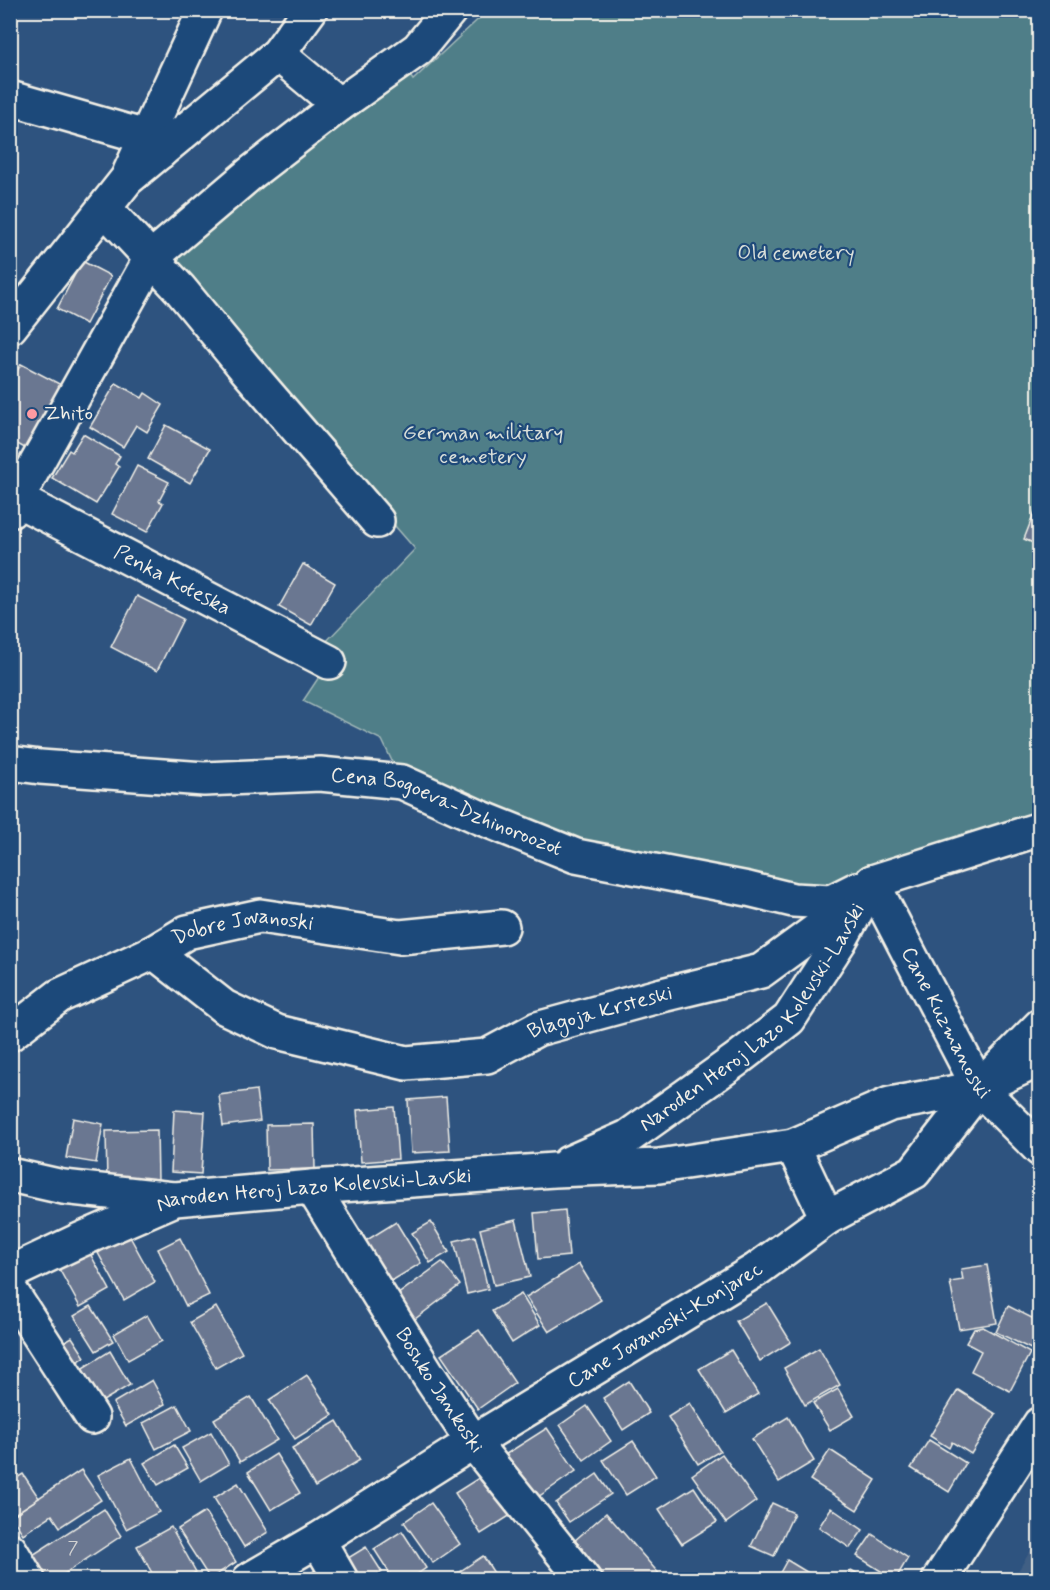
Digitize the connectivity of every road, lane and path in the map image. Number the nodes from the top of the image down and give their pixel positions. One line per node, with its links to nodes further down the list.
1 (206, 10): 7 (street)
2 (310, 10): 4 (street)
3 (450, 10): 6 (street, Penka Koteska)
4 (278, 54): 6 (street); 7 (street)
5 (10, 98): 7 (street)
6 (339, 105): 9 (street, Penka Koteska)
7 (153, 144): 8 (street)
8 (105, 209): 9 (street); 10 (street)
9 (151, 258): 11 (street, Penka Koteska); 12 (street)
10 (10, 327)
11 (12, 502): 13 (street, Penka Koteska)
12 (377, 521)
13 (329, 662)
14 (10, 763): 16 (street, Cena Bogoeva-Dzhinoroozot)
15 (1040, 829): 16 (street, Blagoja Krsteski)
16 (872, 882): 18 (street, Blagoja Krsteski); 22 (street, Cane Kuzmanoski); 25 (street, Naroden Heroj Lazo Kolevski-Lavski)
17 (502, 927): 18 (street, Dobre Jovanoski)
18 (154, 952): 20 (street, Dobre Jovanoski)
19 (1040, 1026): 22 (street, Cane Jovanoski-Konjarec)
20 (10, 1034)
21 (1040, 1059): 22 (street, Naroden Heroj Lazo Kolevski-Lavski)
22 (979, 1088): 23 (street, Naroden Heroj Lazo Kolevski-Lavski); 24 (street, Cane Kuzmanoski); 30 (street, Cane Jovanoski-Konjarec)
23 (793, 1146): 25 (street, Naroden Heroj Lazo Kolevski-Lavski); 30 (street)
24 (1040, 1149)
25 (554, 1170): 28 (street, Naroden Heroj Lazo Kolevski-Lavski)
26 (10, 1175): 27 (street)
27 (63, 1187): 29 (street); 31 (street)
28 (312, 1188): 29 (street, Naroden Heroj Lazo Kolevski-Lavski); 36 (street, Boshko Jankoski)
29 (175, 1199): 31 (street, Naroden Heroj Lazo Kolevski-Lavski)
30 (827, 1218): 36 (street, Cane Jovanoski-Konjarec)
31 (80, 1240): 32 (street, Naroden Heroj Lazo Kolevski-Lavski)
32 (10, 1273)
33 (10, 1290): 34 (street)
34 (92, 1417)
35 (1040, 1424): 43 (street)
36 (473, 1442): 37 (street, Cane Jovanoski-Konjarec); 42 (street, Boshko Jankoski)
37 (318, 1540): 40 (street, Cane Jovanoski-Konjarec); 41 (street)
38 (10, 1550): 39 (street)
39 (28, 1580)
40 (249, 1580)
41 (341, 1580)
42 (584, 1580)
43 (939, 1580)

